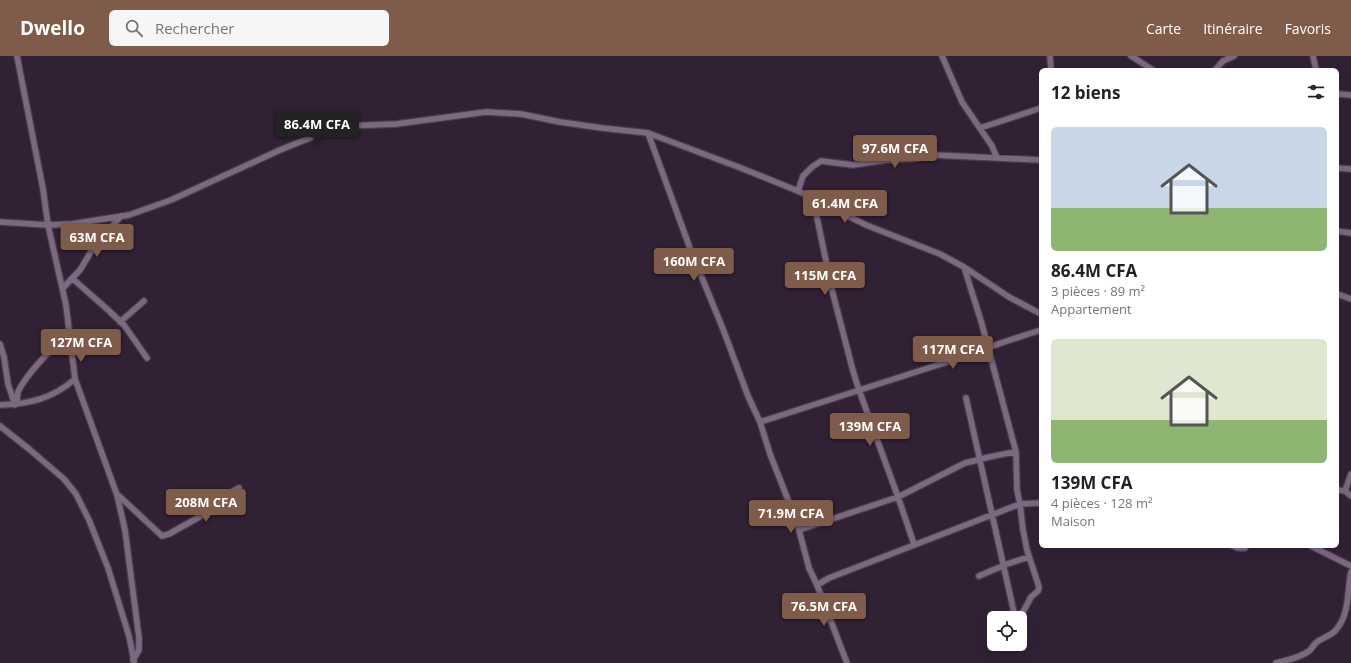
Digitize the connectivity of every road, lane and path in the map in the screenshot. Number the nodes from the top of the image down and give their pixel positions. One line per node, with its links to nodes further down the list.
1 (17, 56): 24 (street)
2 (942, 56): 14 (street)
3 (1050, 56): 7 (street)
4 (1131, 56): 8 (street)
5 (1234, 56): 9 (street)
6 (1313, 56): 10 (street)
7 (1051, 68)
8 (1150, 68)
9 (1217, 68)
10 (1316, 68)
11 (1339, 94): 12 (street)
12 (1351, 94)
13 (1039, 109): 14 (street)
14 (980, 128): 16 (street)
15 (648, 133): 20 (street); 22 (street); 45 (street)
16 (997, 158): 17 (street); 20 (street)
17 (1039, 160)
18 (1339, 168): 19 (street)
19 (1351, 169)
20 (798, 191): 21 (street)
21 (817, 200): 27 (street); 41 (street)
22 (121, 216): 24 (street); 28 (street)
23 (0, 222): 24 (street)
24 (48, 225): 29 (street)
25 (1339, 231): 26 (street)
26 (1351, 233)
27 (964, 267): 33 (street); 38 (street)
28 (73, 279): 29 (street); 34 (street)
29 (63, 288): 36 (street)
30 (1339, 295): 31 (street)
31 (1351, 299)
32 (144, 301): 34 (street)
33 (1039, 313)
34 (120, 322): 39 (street)
35 (1039, 331): 38 (street)
36 (69, 333): 40 (street); 43 (street)
37 (0, 344): 43 (street)
38 (988, 348): 41 (street); 47 (street)
39 (146, 358)
40 (75, 379): 43 (street); 53 (street)
41 (859, 390): 45 (street); 55 (street)
42 (966, 398): 48 (street)
43 (16, 404): 44 (street)
44 (0, 405)
45 (760, 422): 59 (street)
46 (0, 426): 68 (street)
47 (1016, 452): 48 (street); 57 (street)
48 (980, 459): 55 (street); 58 (street)
49 (1351, 474): 52 (street)
50 (239, 488): 53 (street)
51 (1339, 490): 52 (street)
52 (1345, 491): 54 (street)
53 (117, 495): 68 (street)
54 (1351, 496)
55 (898, 497): 59 (street); 60 (street)
56 (1039, 503): 57 (street)
57 (1020, 504): 58 (street); 62 (street)
58 (992, 514): 60 (street); 63 (street)
59 (799, 530): 67 (street)
60 (914, 544): 67 (street)
61 (1315, 548): 64 (street)
62 (1029, 556): 63 (street); 63 (street)
63 (1004, 565): 66 (street)
64 (1351, 566)
65 (1351, 572): 70 (street)
66 (978, 576)
67 (817, 585): 69 (street)
68 (134, 661)
69 (847, 663)
70 (1276, 663)

